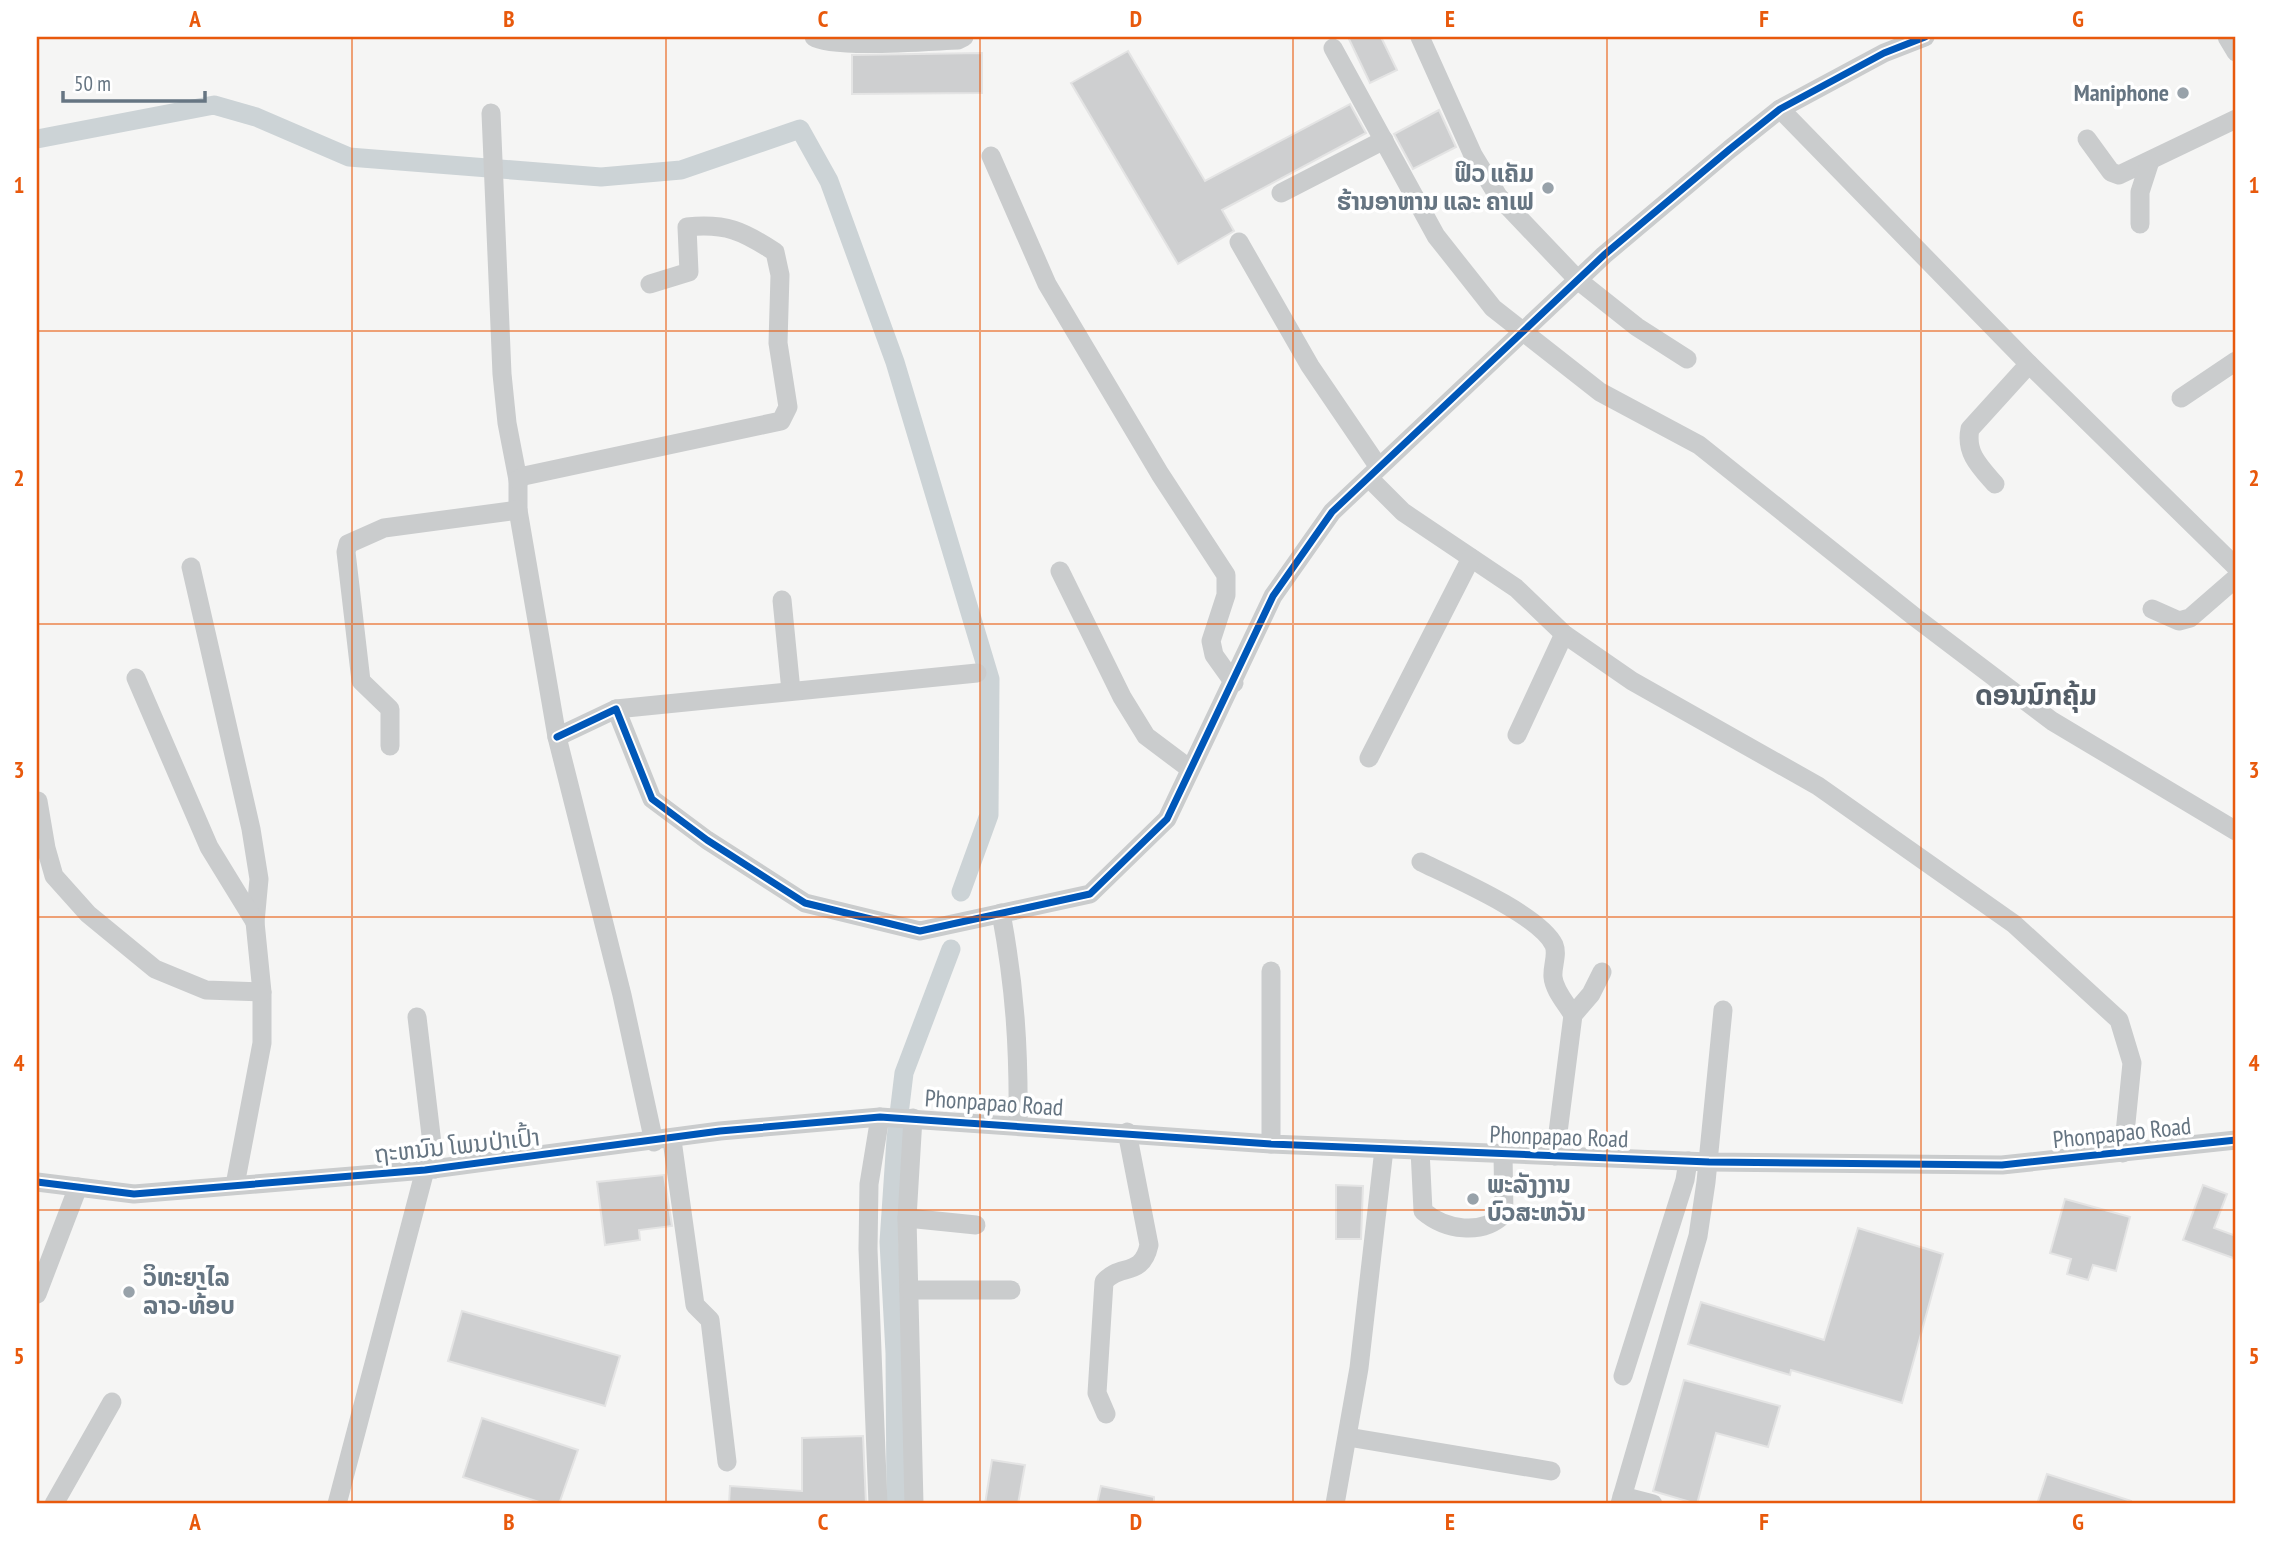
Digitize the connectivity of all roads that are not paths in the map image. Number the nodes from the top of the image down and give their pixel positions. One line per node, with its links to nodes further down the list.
1 (814, 37): 2 (street)
2 (964, 37)
3 (1420, 37): 18 (street)
4 (1925, 37): 8 (street)
5 (2227, 37): 7 (street)
6 (1333, 48): 12 (street)
7 (2236, 52)
8 (1780, 110): 18 (street); 23 (street)
9 (491, 113): 26 (street)
10 (2236, 119): 14 (street)
11 (2087, 139): 14 (street)
12 (1384, 140): 15 (street); 20 (street)
13 (990, 156): 39 (street)
14 (2150, 161): 16 (street)
15 (1280, 193)
16 (2140, 224)
17 (1239, 242): 25 (street)
18 (1579, 281): 20 (street); 21 (street)
19 (650, 284): 26 (street)
20 (1522, 331): 25 (street); 48 (street)
21 (1687, 359)
22 (2236, 361): 24 (street)
23 (2029, 364): 27 (street); 31 (street)
24 (2181, 398)
25 (1374, 472): 29 (street); 39 (street)
26 (518, 480): 28 (street)
27 (1995, 484)
28 (518, 510): 43 (street); 44 (street)
29 (1471, 558): 36 (street); 45 (street)
30 (191, 567): 51 (street)
31 (2236, 567)
32 (1060, 571): 46 (street)
33 (2236, 578): 35 (street)
34 (782, 600): 40 (street)
35 (2152, 609)
36 (1564, 634): 42 (street); 67 (street)
37 (977, 673): 40 (street)
38 (136, 678): 51 (street)
39 (1234, 683): 46 (street)
40 (791, 691): 41 (street)
41 (616, 709): 43 (street); 50 (street)
42 (1517, 735)
43 (557, 737): 63 (street)
44 (390, 746)
45 (1369, 758)
46 (1190, 769): 50 (street)
47 (38, 801): 54 (street)
48 (2236, 831)
49 (1421, 862): 56 (street)
50 (1001, 913): 60 (street)
51 (254, 922): 54 (street)
52 (1271, 971): 64 (street)
53 (1602, 972): 56 (street)
54 (262, 992): 74 (street)
55 (1723, 1010): 71 (street)
56 (1573, 1014): 69 (street)
57 (417, 1017): 72 (street)
58 (880, 1116): 59 (street, Phonpapao Road); 63 (street, ຖະຫນົນ ໂພນປ່າເປົ້າ); 90 (street)
59 (910, 1118): 60 (street, Phonpapao Road); 76 (street)
60 (1018, 1124): 61 (street, Phonpapao Road)
61 (1127, 1132): 64 (street, Phonpapao Road); 83 (street)
62 (2236, 1140): 67 (street, Phonpapao Road)
63 (663, 1141): 72 (street, ຖະຫນົນ ໂພນປ່າເປົ້າ); 85 (street)
64 (1271, 1144): 65 (street, Phonpapao Road)
65 (1384, 1149): 66 (street, Phonpapao Road); 84 (street)
66 (1420, 1150): 68 (street, Phonpapao Road); 68 (street)
67 (2123, 1153): 71 (street, Phonpapao Road)
68 (1503, 1154): 69 (street, Phonpapao Road)
69 (1556, 1156): 70 (street, Phonpapao Road)
70 (1688, 1161): 71 (street, Phonpapao Road); 81 (street)
71 (1709, 1162): 87 (street)
72 (430, 1169): 74 (street, ຖະຫນົນ ໂພນປ່າເປົ້າ); 89 (street)
73 (37, 1182): 75 (street, ຖະຫນົນ ໂພນປ່າເປົ້າ)
74 (235, 1185): 75 (street, ຖະຫນົນ ໂພນປ່າເປົ້າ)
75 (78, 1187): 80 (street)
76 (907, 1217): 77 (street); 78 (street)
77 (976, 1225)
78 (909, 1290): 79 (street); 91 (street)
79 (1011, 1290)
80 (37, 1294)
81 (1623, 1376)
82 (112, 1402): 88 (street)
83 (1106, 1414)
84 (1348, 1437): 86 (street); 92 (street)
85 (727, 1462)
86 (1551, 1471)
87 (1621, 1500): 93 (street)
88 (54, 1504)
89 (337, 1504)
90 (877, 1504)
91 (914, 1504)
92 (1335, 1504)
93 (1653, 1504)

